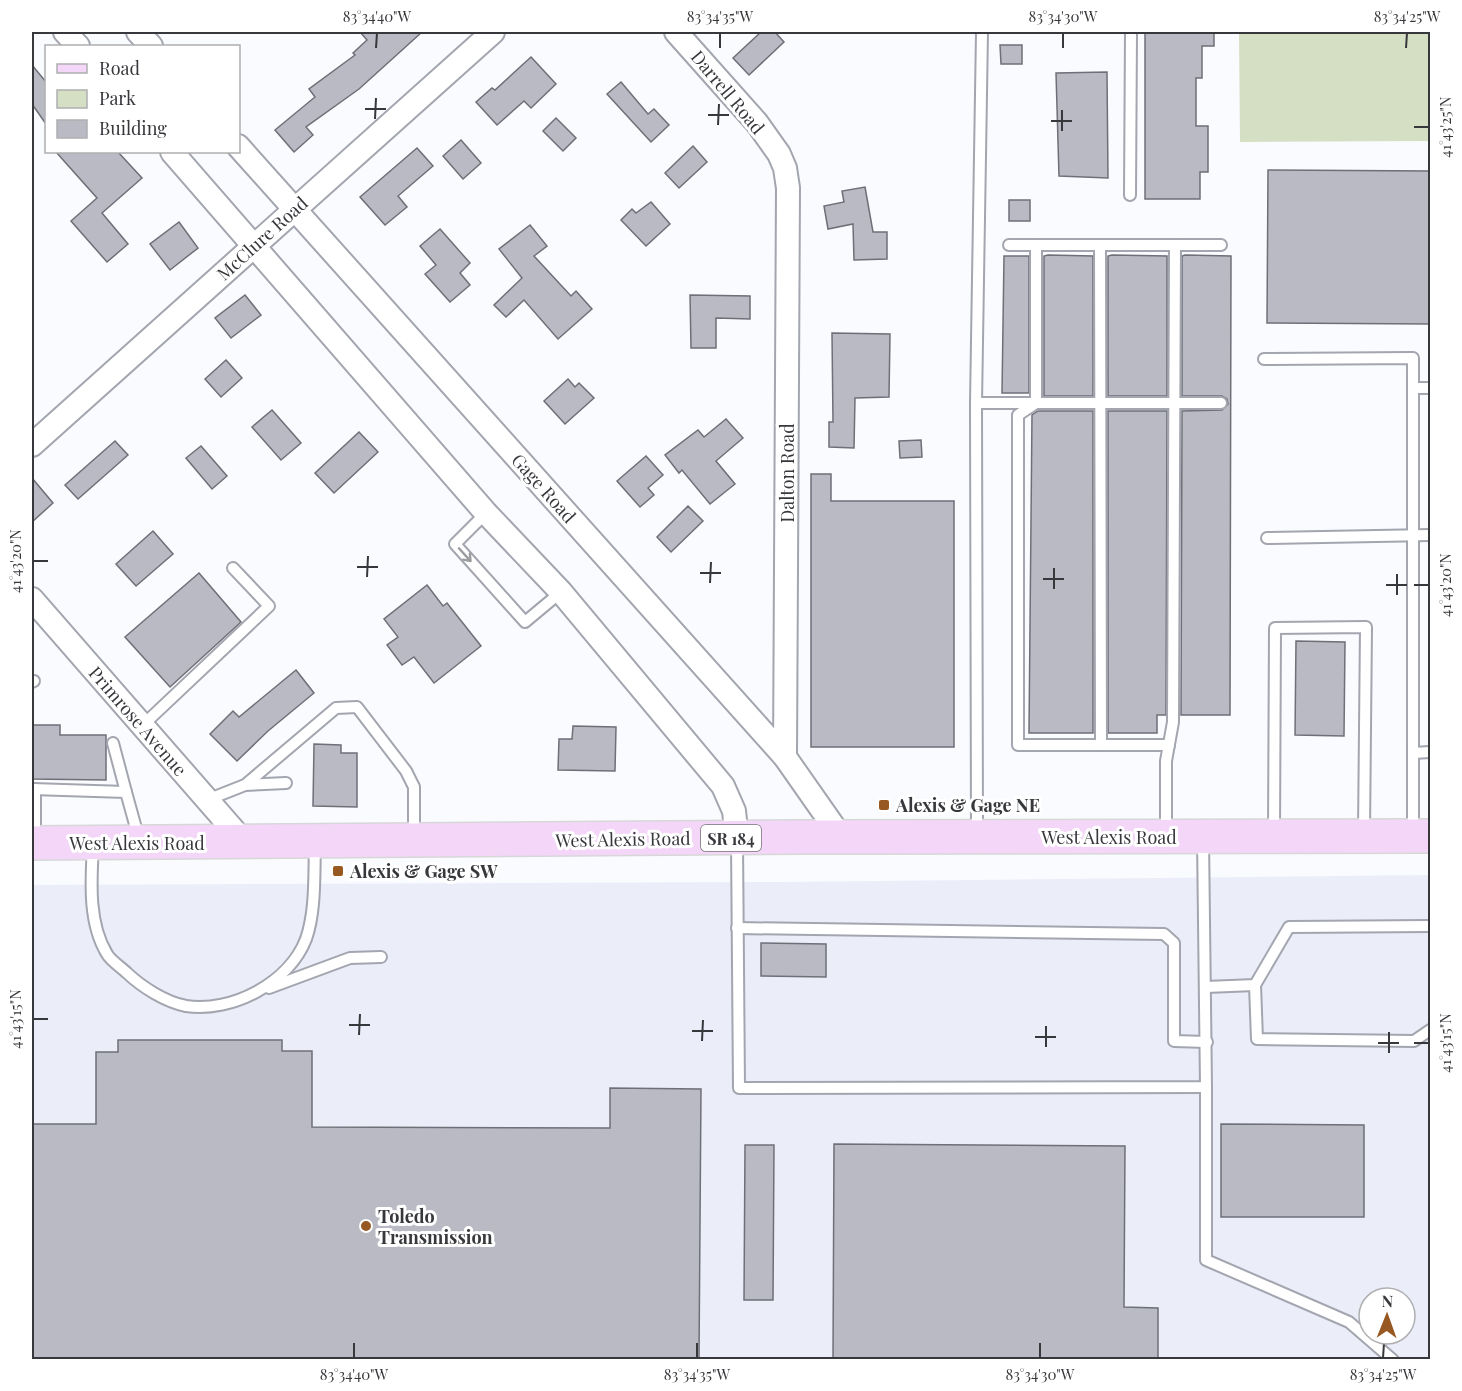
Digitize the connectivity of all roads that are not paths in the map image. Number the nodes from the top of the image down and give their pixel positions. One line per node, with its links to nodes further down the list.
1 (65, 32): 7 (street)
2 (138, 32): 8 (street)
3 (493, 32): 13 (street, McClure Road)
4 (676, 32): 11 (street, Darrell Road)
5 (982, 32): 23 (lane)
6 (1131, 32): 12 (lane)
7 (77, 45)
8 (150, 45)
9 (240, 148): 13 (street, Gage Road)
10 (172, 153): 14 (street)
11 (788, 188): 42 (street, Dalton Road)
12 (1130, 195)
13 (295, 209): 14 (street, McClure Road); 42 (street, Gage Road)
14 (255, 245): 28 (street, McClure Road); 29 (street)
15 (1009, 245): 16 (lane)
16 (1036, 245): 17 (lane); 24 (lane)
17 (1100, 245): 18 (lane); 26 (lane)
18 (1175, 245): 19 (lane); 27 (lane)
19 (1221, 245)
20 (1264, 359): 21 (lane)
21 (1413, 388): 22 (lane); 30 (lane)
22 (1431, 388)
23 (976, 403): 24 (lane); 51 (lane)
24 (1036, 403): 26 (lane); 38 (lane)
25 (1221, 403): 27 (lane)
26 (1100, 404): 27 (lane); 38 (lane)
27 (1174, 404): 39 (lane)
28 (32, 445)
29 (486, 513): 34 (street); 34 (lane, one-way to 34)
30 (1413, 535): 31 (lane); 32 (lane); 41 (lane)
31 (1431, 535)
32 (1267, 538)
33 (233, 568): 36 (lane)
34 (561, 592): 55 (street)
35 (32, 599): 36 (street, Primrose Avenue)
36 (142, 726): 47 (street, Primrose Avenue)
37 (113, 743): 46 (lane)
38 (1101, 745): 39 (lane)
39 (1169, 745): 52 (lane)
40 (1431, 752): 41 (lane)
41 (1413, 753): 49 (lane)
42 (785, 757): 50 (street, Gage Road)
43 (286, 783): 44 (lane)
44 (245, 785): 47 (lane); 56 (lane)
45 (33, 789): 46 (lane); 59 (lane)
46 (126, 792): 61 (lane)
47 (207, 800): 57 (street, Primrose Avenue)
48 (1364, 836): 49 (main road, West Alexis Road / SR 184); 54 (main road, West Alexis Road / SR 184); 54 (lane)
49 (1422, 836)
50 (841, 837): 51 (main road, West Alexis Road / SR 184); 55 (main road, West Alexis Road / SR 184)
51 (977, 837): 52 (main road, West Alexis Road / SR 184)
52 (1166, 837): 53 (main road, West Alexis Road / SR 184)
53 (1203, 837): 54 (main road, West Alexis Road / SR 184); 66 (lane)
54 (1274, 837)
55 (737, 838): 56 (main road, West Alexis Road / SR 184); 63 (lane)
56 (414, 841): 58 (main road, West Alexis Road / SR 184)
57 (244, 842): 58 (main road, West Alexis Road / SR 184); 61 (main road, West Alexis Road / SR 184)
58 (315, 842): 67 (lane)
59 (33, 843): 60 (main road, West Alexis Road / SR 184)
60 (93, 843): 61 (main road, West Alexis Road / SR 184); 67 (lane)
61 (140, 843)
62 (1431, 926): 65 (lane)
63 (737, 928): 69 (lane); 70 (lane)
64 (381, 957): 67 (lane)
65 (1255, 985): 66 (lane); 68 (lane)
66 (1206, 987): 69 (lane)
67 (260, 991)
68 (1431, 1030)
69 (1207, 1042): 70 (lane)
70 (1206, 1087): 71 (lane)
71 (1393, 1359)

